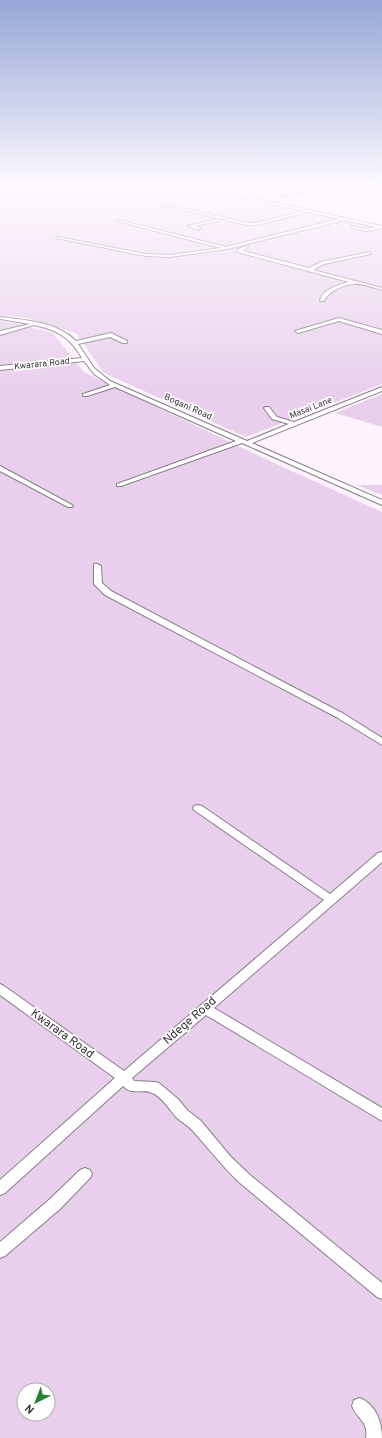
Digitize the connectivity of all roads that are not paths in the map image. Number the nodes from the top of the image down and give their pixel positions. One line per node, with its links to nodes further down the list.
1 (153, 255): 2 (street)
2 (182, 255)
3 (253, 255): 5 (street)
4 (359, 255): 5 (street)
5 (309, 270): 6 (street)
6 (354, 282): 7 (street); 8 (street)
7 (382, 288)
8 (322, 300)
9 (0, 318): 10 (street, Bogani Road)
10 (35, 324): 13 (street); 15 (street, Bogani Road)
11 (298, 331): 12 (street)
12 (382, 332)
13 (0, 333)
14 (125, 342): 15 (street)
15 (75, 343): 16 (street, Bogani Road)
16 (84, 359): 17 (street, Kwarara Road); 18 (street, Bogani Road)
17 (0, 368)
18 (115, 385): 20 (street); 23 (street, Bogani Road)
19 (382, 389): 22 (street, Masai Lane)
20 (86, 395)
21 (267, 408): 22 (street)
22 (294, 424): 23 (street, Masai Lane)
23 (244, 442): 25 (street, Masai Lane); 26 (street, Bogani Road)
24 (0, 468): 27 (street)
25 (119, 485)
26 (382, 503)
27 (70, 506)
28 (97, 566): 29 (street)
29 (382, 742)
30 (198, 808): 32 (street)
31 (382, 856): 32 (street, Ndege Road)
32 (331, 900): 34 (street, Ndege Road)
33 (0, 989): 35 (street, Kwarara Road)
34 (205, 1008): 35 (street, Ndege Road); 36 (street)
35 (124, 1078): 38 (street, Ndege Road); 40 (street, Kwarara Road)
36 (382, 1115)
37 (85, 1174): 39 (street)
38 (0, 1189)
39 (0, 1251)
40 (382, 1292)
41 (360, 1406): 42 (street)
42 (374, 1438)

